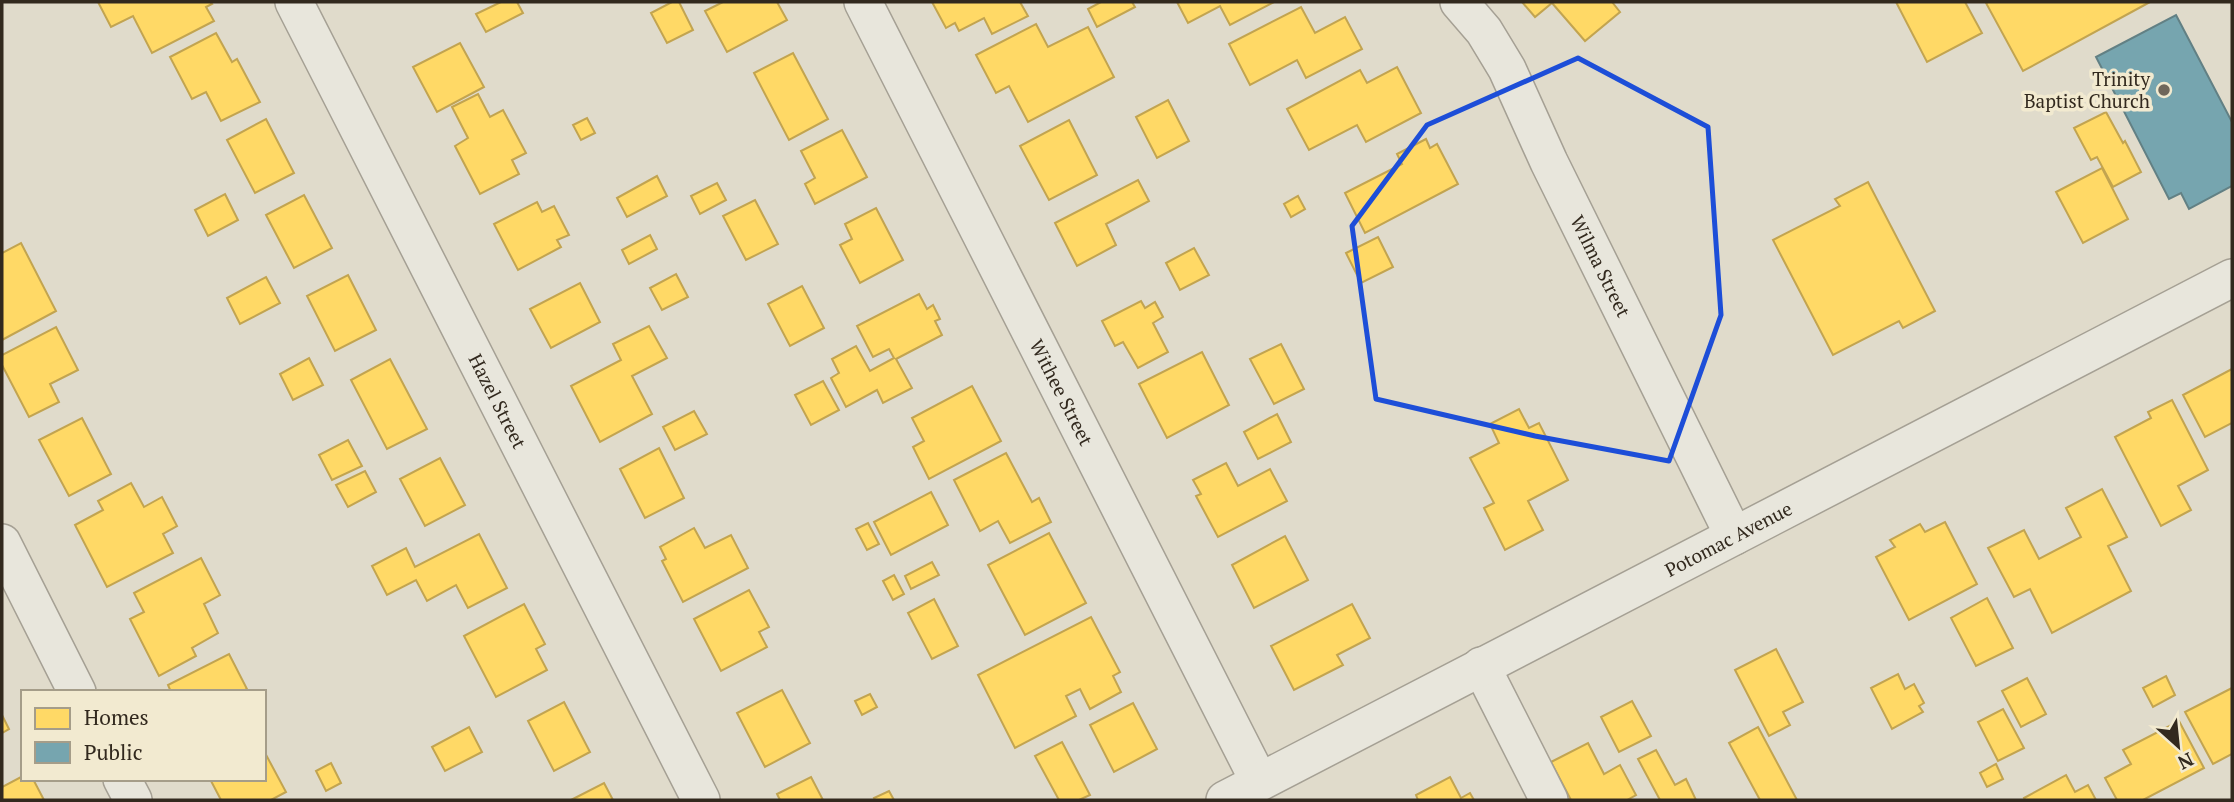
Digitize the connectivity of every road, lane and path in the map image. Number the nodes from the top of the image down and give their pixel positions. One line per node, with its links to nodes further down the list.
1 (295, 2): 12 (street, Hazel Street)
2 (863, 2): 10 (street, Withee Street)
3 (1459, 2): 5 (street, Wilma Street)
4 (2232, 278): 5 (street, Potomac Avenue)
5 (1734, 536): 7 (street, Potomac Avenue)
6 (2, 543): 8 (street)
7 (1481, 667): 10 (street, Potomac Avenue); 14 (street)
8 (77, 690)
9 (123, 781): 11 (street)
10 (1259, 781): 13 (street, Potomac Avenue)
11 (133, 800)
12 (701, 800)
13 (1225, 800)
14 (1549, 800)

